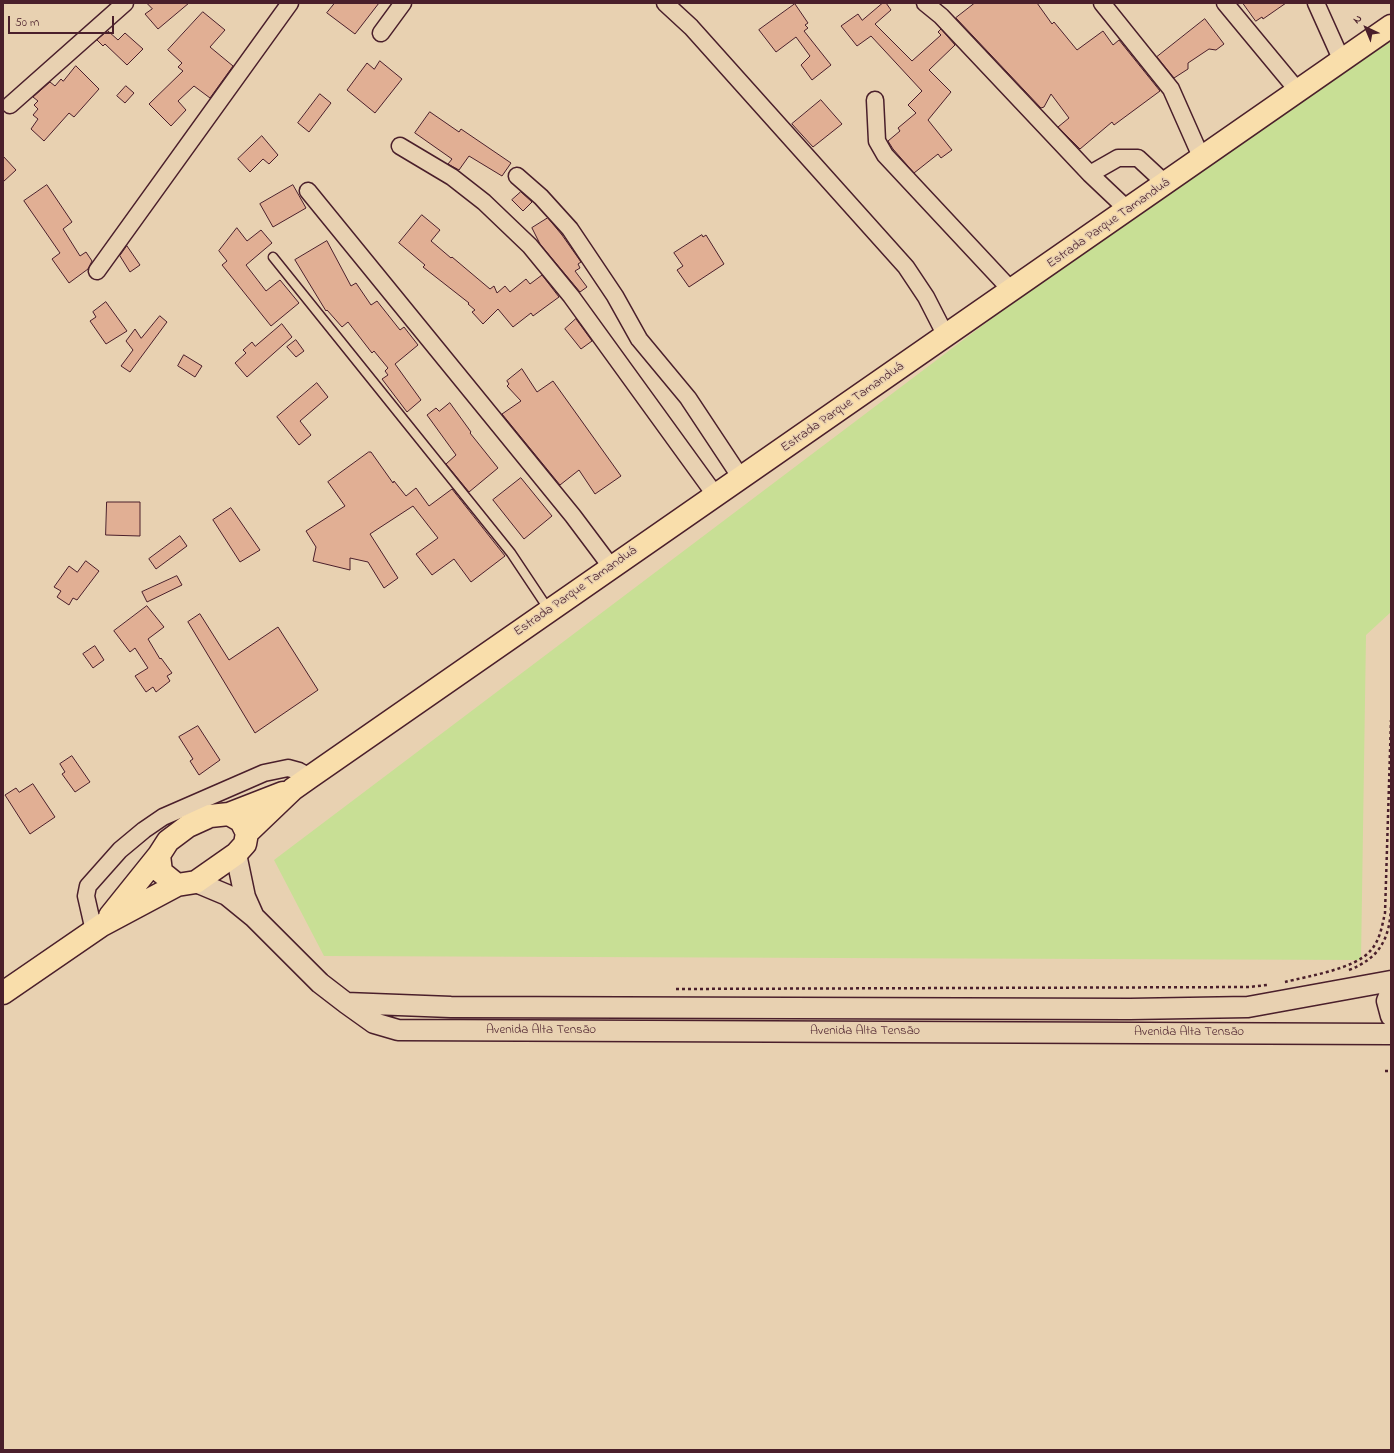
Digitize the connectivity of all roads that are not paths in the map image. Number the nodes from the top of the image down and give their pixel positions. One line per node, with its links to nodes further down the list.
1 (125, 3): 14 (street)
2 (290, 3): 23 (street)
3 (403, 3): 10 (street)
4 (665, 3): 25 (street)
5 (925, 3): 17 (street)
6 (1102, 3): 16 (street)
7 (1225, 3): 12 (street)
8 (1316, 3): 11 (street)
9 (1391, 26): 11 (main road, Estrada Parque Tamanduá)
10 (381, 33)
11 (1342, 61): 12 (main road, Estrada Parque Tamanduá)
12 (1298, 91): 16 (main road, Estrada Parque Tamanduá)
13 (875, 100): 24 (street)
14 (10, 105)
15 (400, 146): 27 (street)
16 (1202, 159): 19 (main road, Estrada Parque Tamanduá)
17 (1090, 174): 19 (street); 21 (street)
18 (517, 176): 26 (street)
19 (1166, 184): 21 (main road, Estrada Parque Tamanduá)
20 (308, 191): 28 (street)
21 (1128, 210): 24 (main road, Estrada Parque Tamanduá)
22 (273, 257): 29 (lane)
23 (97, 271)
24 (1012, 291): 25 (main road, Estrada Parque Tamanduá)
25 (946, 336): 26 (main road, Estrada Parque Tamanduá)
26 (741, 478): 27 (main road, Estrada Parque Tamanduá)
27 (716, 496): 28 (main road, Estrada Parque Tamanduá)
28 (612, 568): 29 (main road, Estrada Parque Tamanduá)
29 (550, 610): 30 (main road, Estrada Parque Tamanduá)
30 (302, 783): 31 (main road, Estrada Parque Tamanduá); 32 (main road, Estrada Parque Tamanduá); 37 (street)
31 (229, 814): 32 (main road); 34 (main road, Estrada Parque Tamanduá)
32 (247, 833): 33 (main road)
33 (236, 854): 35 (main road); 36 (street, Avenida Alta Tensāo)
34 (160, 855): 35 (main road); 37 (main road)
35 (186, 883): 36 (street, Avenida Alta Tensāo); 37 (main road)
36 (254, 917): 41 (street, Avenida Alta Tensāo)
37 (98, 928): 40 (main road)
38 (1391, 982): 41 (street, Avenida Alta Tensāo)
39 (1391, 991): 42 (street)
40 (3, 993)
41 (346, 1003): 43 (street, Avenida Alta Tensāo)
42 (1391, 1016)
43 (1391, 1034)

